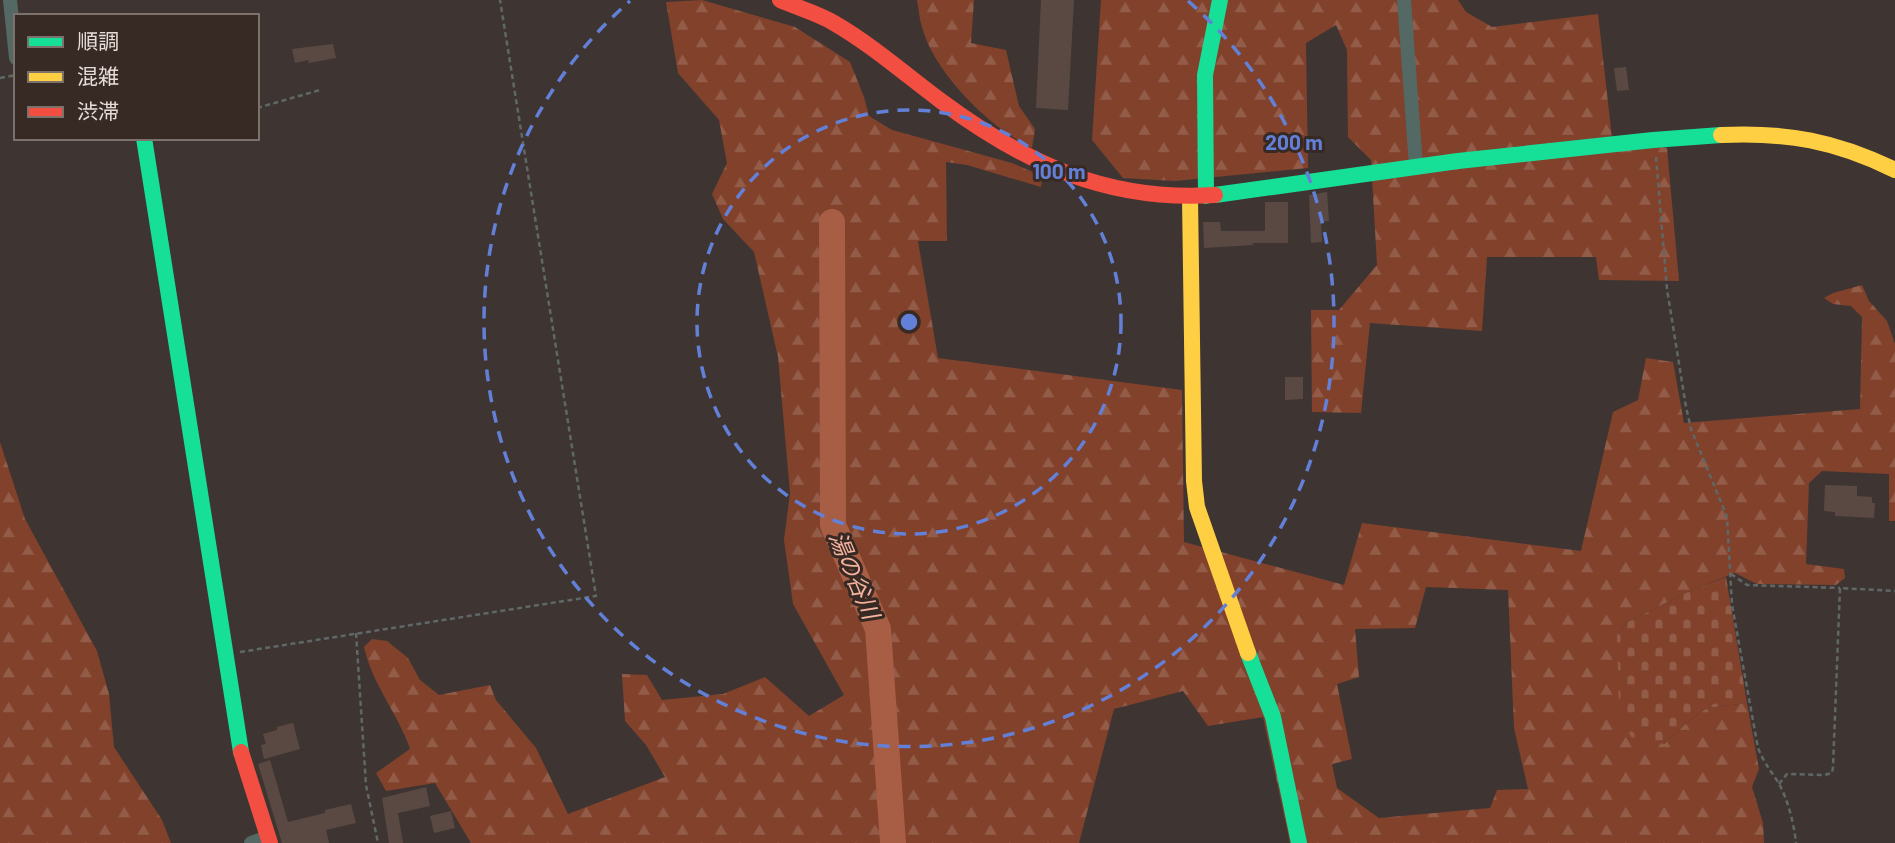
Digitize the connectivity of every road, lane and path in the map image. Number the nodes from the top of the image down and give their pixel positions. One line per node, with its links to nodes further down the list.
1 (10, 0): 6 (street)
2 (500, 0): 17 (path)
3 (780, 0): 13 (street)
4 (1220, 0): 13 (street)
5 (1404, 0): 11 (street)
6 (14, 39)
7 (320, 90): 8 (path)
8 (259, 107)
9 (1654, 139): 11 (street); 12 (street); 14 (path)
10 (144, 140): 18 (street)
11 (1416, 166): 13 (street)
12 (1895, 170)
13 (1198, 197): 23 (street)
14 (1731, 574): 15 (path); 19 (path)
15 (1840, 588): 16 (path); 19 (path)
16 (1895, 591)
17 (356, 633): 18 (path); 22 (path)
18 (226, 654): 20 (street)
19 (1779, 784): 24 (path)
20 (269, 840): 21 (street)
21 (251, 843)
22 (378, 843)
23 (1299, 843)
24 (1796, 843)

